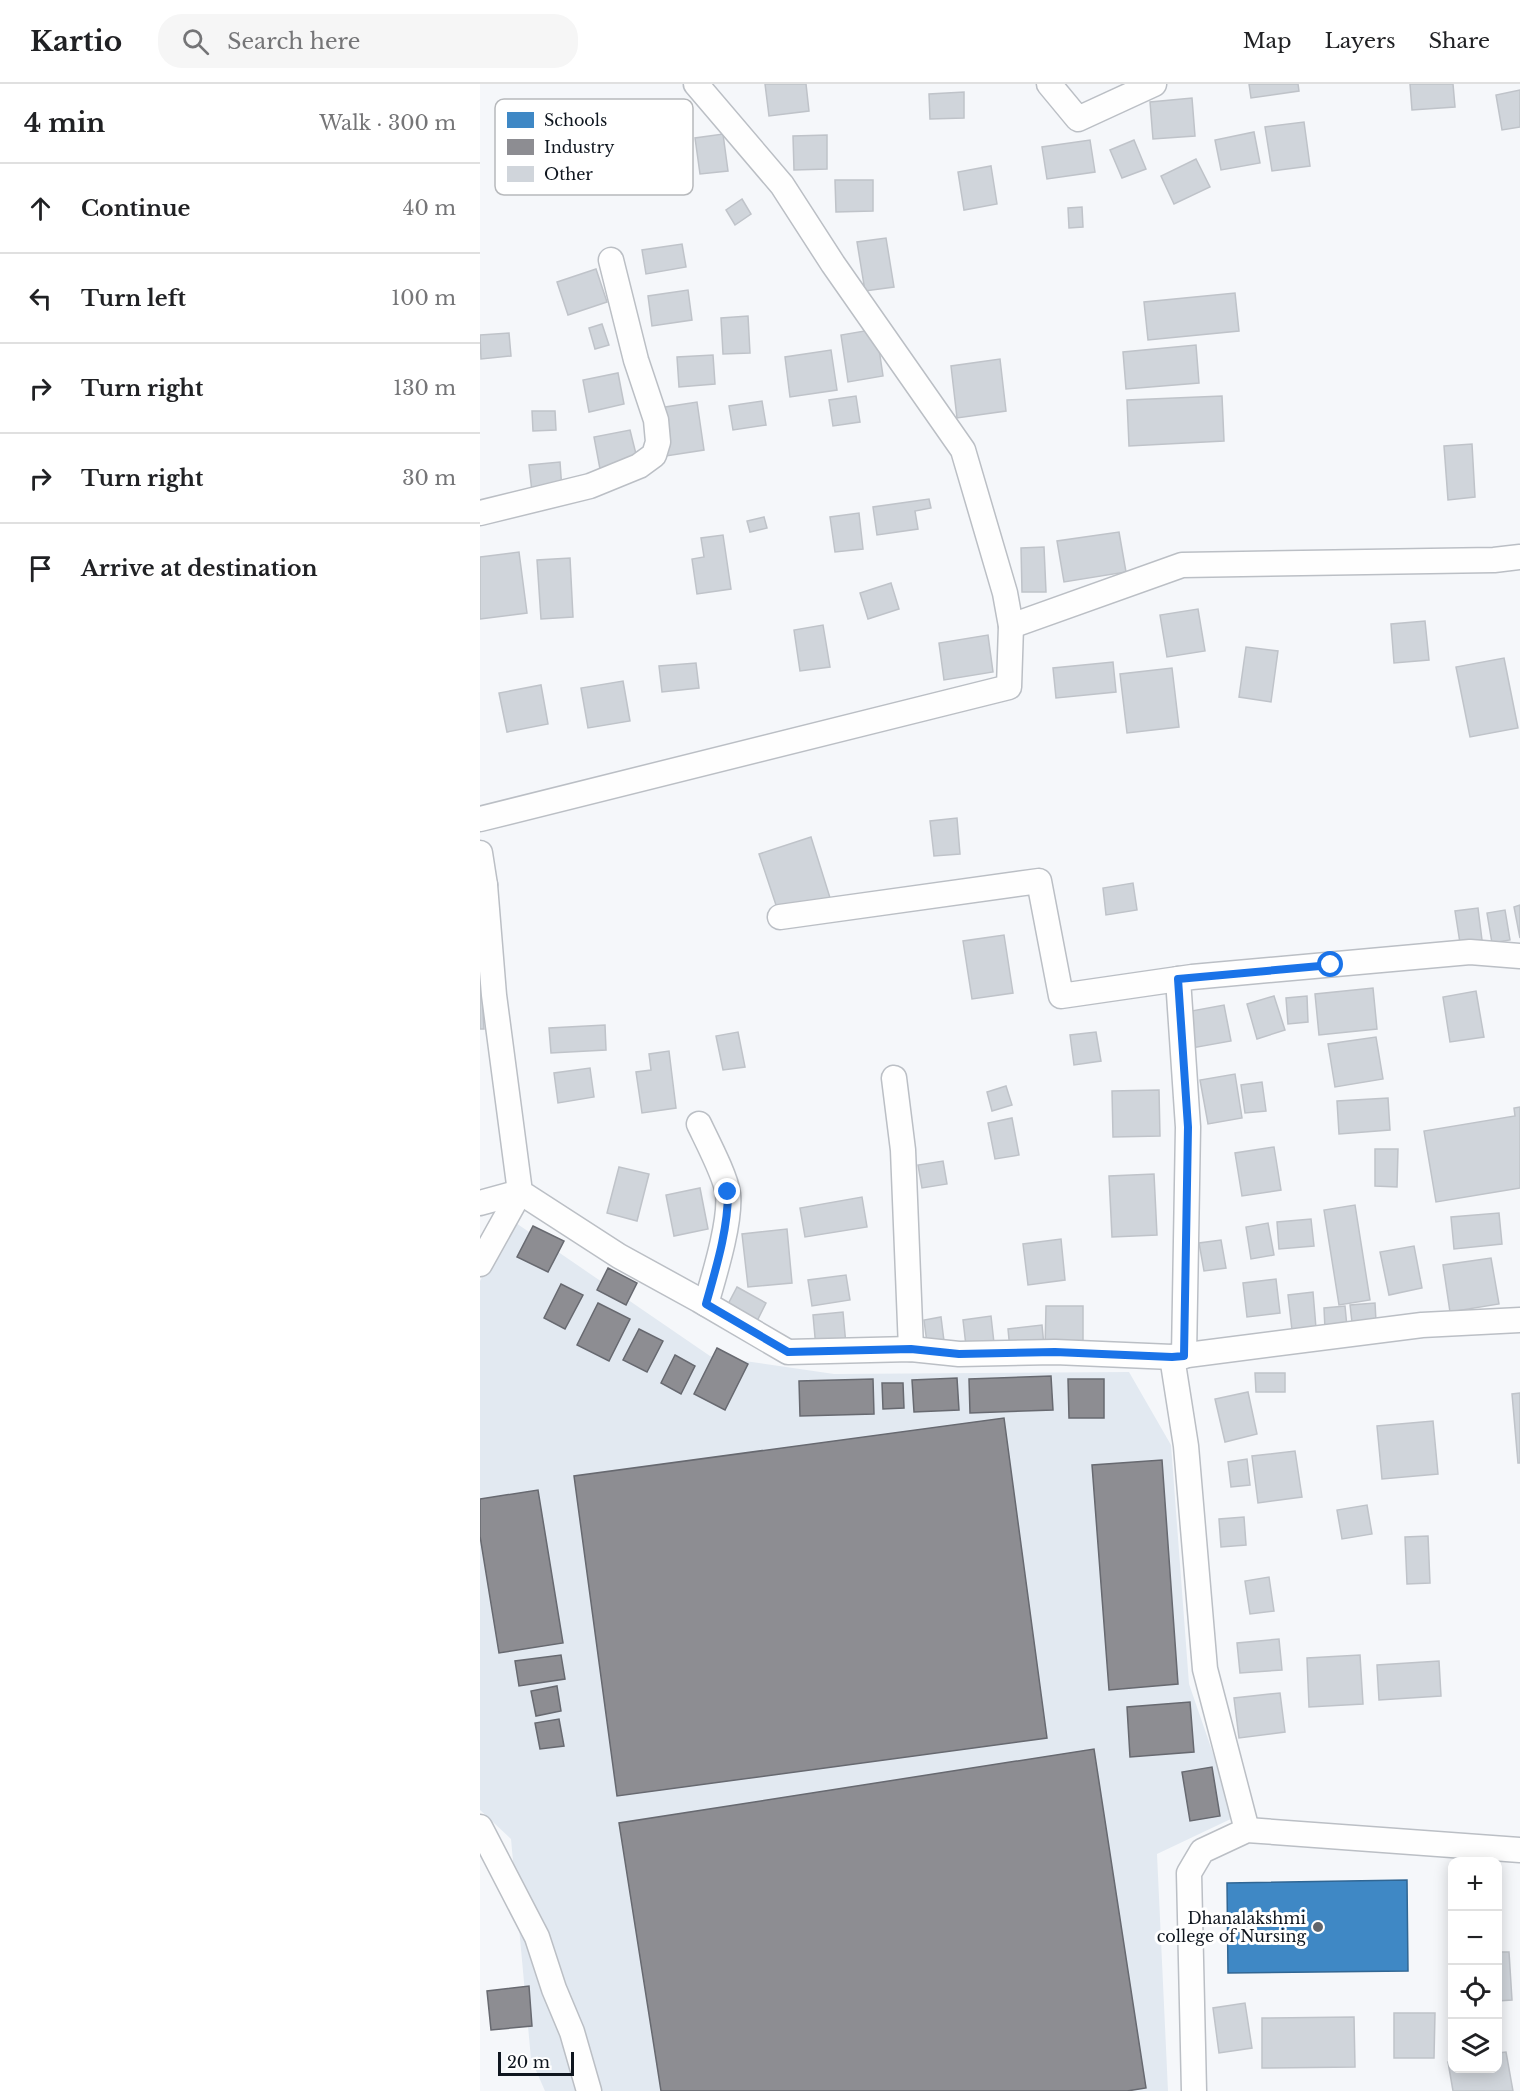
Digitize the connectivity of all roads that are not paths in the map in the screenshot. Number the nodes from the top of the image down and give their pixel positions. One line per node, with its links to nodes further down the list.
1 (696, 84): 7 (street)
2 (1049, 84): 3 (street)
3 (1154, 84)
4 (611, 260): 5 (street)
5 (480, 513)
6 (1520, 557): 7 (street)
7 (1011, 626): 8 (street)
8 (480, 819)
9 (480, 853): 10 (street)
10 (482, 885): 16 (street)
11 (780, 917): 13 (street)
12 (1520, 956): 13 (street)
13 (1178, 979): 22 (street)
14 (894, 1078): 21 (street)
15 (699, 1124): 19 (street)
16 (520, 1192): 17 (street); 18 (street); 19 (street)
17 (480, 1203)
18 (480, 1264)
19 (706, 1304): 21 (street)
20 (1520, 1320): 22 (street)
21 (911, 1349): 22 (street)
22 (1178, 1357): 24 (street)
23 (480, 1827): 26 (street)
24 (1247, 1830): 25 (street); 27 (street)
25 (1520, 1850)
26 (589, 2091)
27 (1194, 2091)

